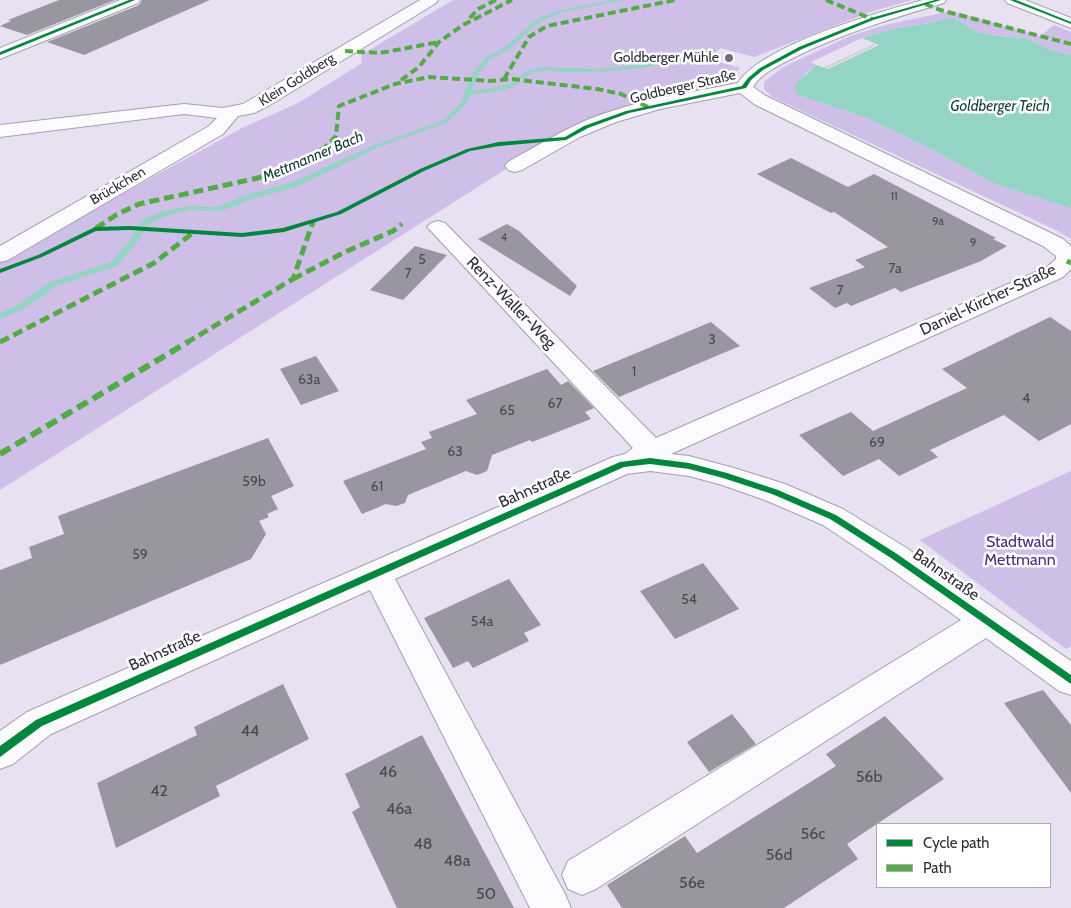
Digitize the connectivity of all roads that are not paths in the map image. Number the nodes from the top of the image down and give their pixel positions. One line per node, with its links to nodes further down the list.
1 (134, 0): 7 (street)
2 (431, 0): 9 (street, Klein Goldberg)
3 (938, 0): 8 (street, Goldberger Straße)
4 (1012, 0): 5 (street)
5 (1071, 23): 6 (street)
6 (1044, 33)
7 (5, 53)
8 (744, 87): 11 (street, Goldberger Straße); 14 (street, Daniel-Kircher-Straße)
9 (232, 112): 10 (street, Klein Goldberg); 13 (street, Brückchen)
10 (0, 132)
11 (515, 166)
12 (438, 227): 14 (street, Renz-Waller-Weg)
13 (0, 255)
14 (652, 451): 15 (street, Daniel-Kircher-Straße)
15 (624, 464): 16 (street, Bahnstraße); 17 (street, Bahnstraße)
16 (376, 572): 19 (street, Bahnstraße); 21 (street)
17 (987, 621): 18 (street, Bahnstraße); 20 (street, Bahnstraße)
18 (1071, 680)
19 (0, 752)
20 (582, 875)
21 (551, 908)

